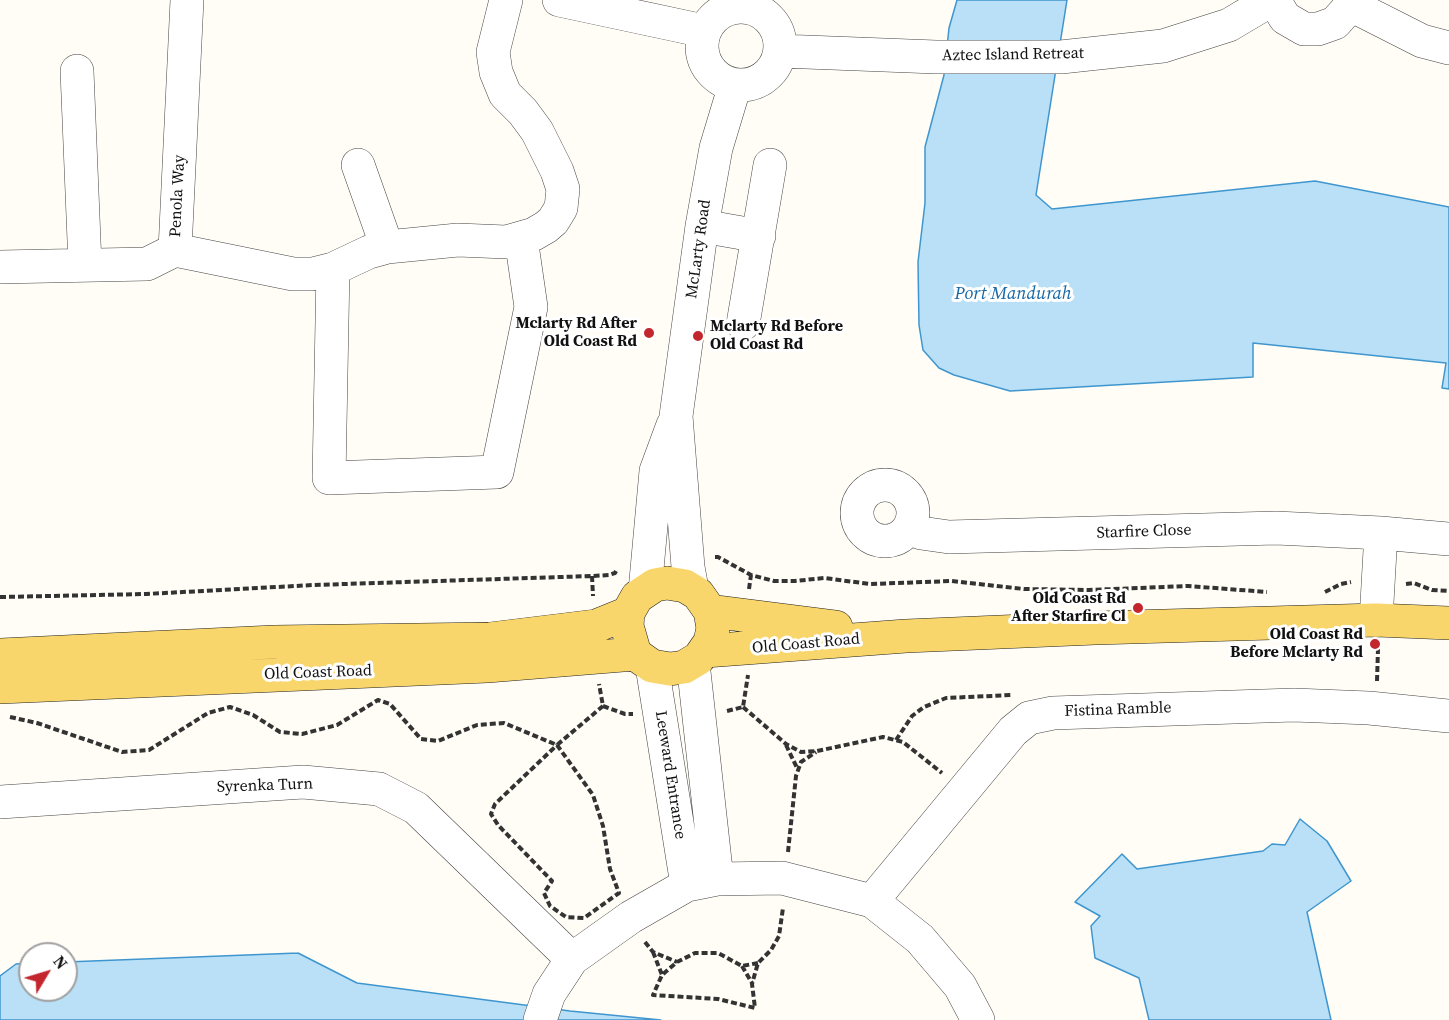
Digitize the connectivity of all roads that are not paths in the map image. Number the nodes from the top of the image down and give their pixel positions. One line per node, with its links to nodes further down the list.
1 (187, 0): 18 (street, Penola Way)
2 (506, 0): 16 (street)
3 (559, 0): 7 (street)
4 (1273, 0): 6 (street); 9 (street, Aztec Island Retreat)
5 (745, 3): 7 (street); 9 (street)
6 (1351, 3): 8 (street)
7 (704, 31): 11 (street)
8 (1449, 48)
9 (780, 51): 11 (street)
10 (77, 71): 19 (street)
11 (735, 85): 14 (street, McLarty Road)
12 (358, 165): 17 (street)
13 (770, 165): 15 (street)
14 (702, 226): 15 (street); 23 (street, McLarty Road)
15 (759, 236): 22 (street)
16 (521, 238): 17 (street); 21 (street)
17 (387, 247): 21 (street)
18 (175, 250): 19 (street, Penola Way); 21 (street)
19 (85, 265): 20 (street, Penola Way)
20 (0, 267)
21 (333, 268)
22 (743, 324)
23 (676, 416): 27 (street, McLarty Road); 28 (street, McLarty Road)
24 (910, 528): 25 (street, Starfire Close)
25 (1381, 533): 26 (street, Starfire Close); 30 (street)
26 (1449, 539)
27 (701, 600): 28 (main road, Old Coast Road); 31 (main road, Old Coast Road); 33 (main road)
28 (637, 602): 32 (main road, Old Coast Road); 34 (main road)
29 (1449, 622): 30 (main road, Old Coast Road)
30 (1377, 634): 31 (main road, Old Coast Road)
31 (906, 636): 33 (main road, Old Coast Road)
32 (0, 655)
33 (699, 657): 34 (main road, Old Coast Road); 38 (street, Leeward Entrance)
34 (644, 660): 35 (main road, Old Coast Road); 38 (street, Leeward Entrance)
35 (1, 701)
36 (1449, 716): 39 (street, Fistina Ramble)
37 (0, 802): 40 (street, Syrenka Turn)
38 (702, 882): 39 (street); 40 (street)
39 (872, 901): 42 (street)
40 (572, 959): 41 (street)
41 (544, 1007)
42 (978, 1020)

